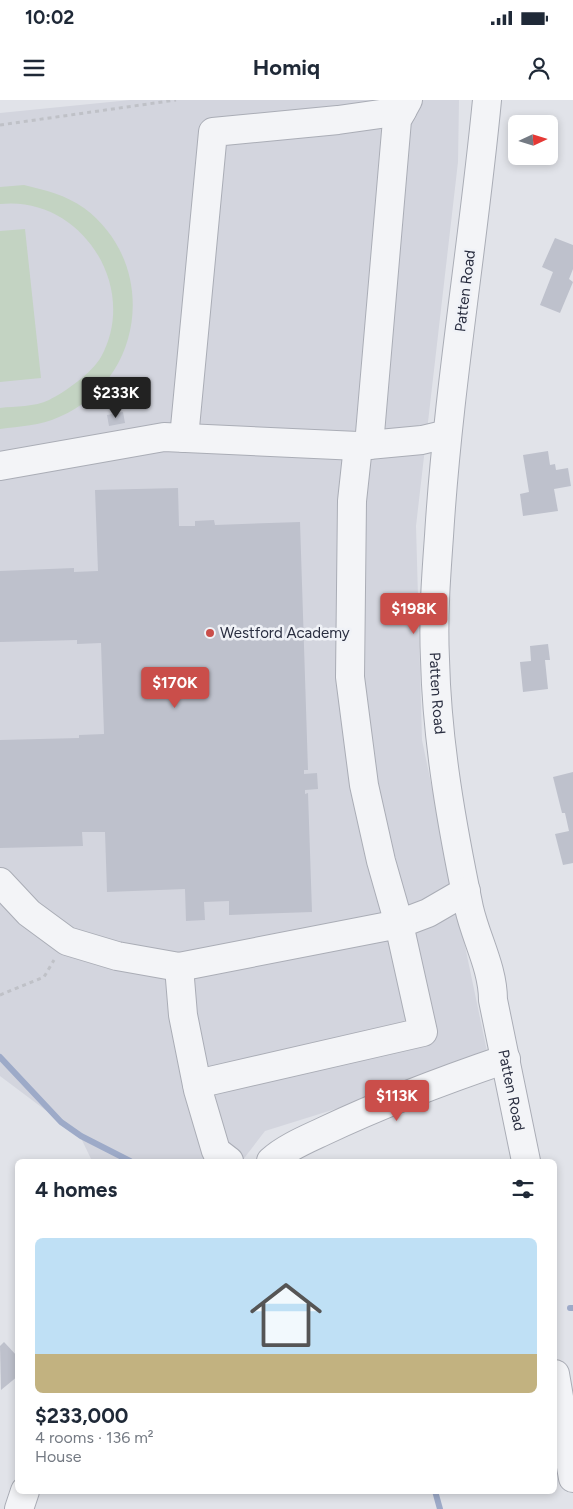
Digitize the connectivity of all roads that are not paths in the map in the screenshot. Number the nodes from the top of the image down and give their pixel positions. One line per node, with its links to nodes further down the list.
1 (486, 100): 3 (street, Patten Road)
2 (405, 106): 4 (street); 5 (street)
3 (447, 434): 5 (street); 8 (street, Patten Road)
4 (184, 438): 5 (street); 6 (street)
5 (363, 446): 9 (street)
6 (0, 466)
7 (0, 882): 10 (street)
8 (466, 891): 9 (street); 11 (street, Patten Road)
9 (399, 924): 10 (street); 12 (street)
10 (179, 967): 12 (street)
11 (506, 1059): 14 (street); 15 (street, Patten Road)
12 (197, 1084): 13 (street)
13 (226, 1159)
14 (274, 1159)
15 (526, 1159)
16 (557, 1386): 17 (street)
17 (573, 1478)
18 (24, 1494): 19 (street)
19 (19, 1509)

